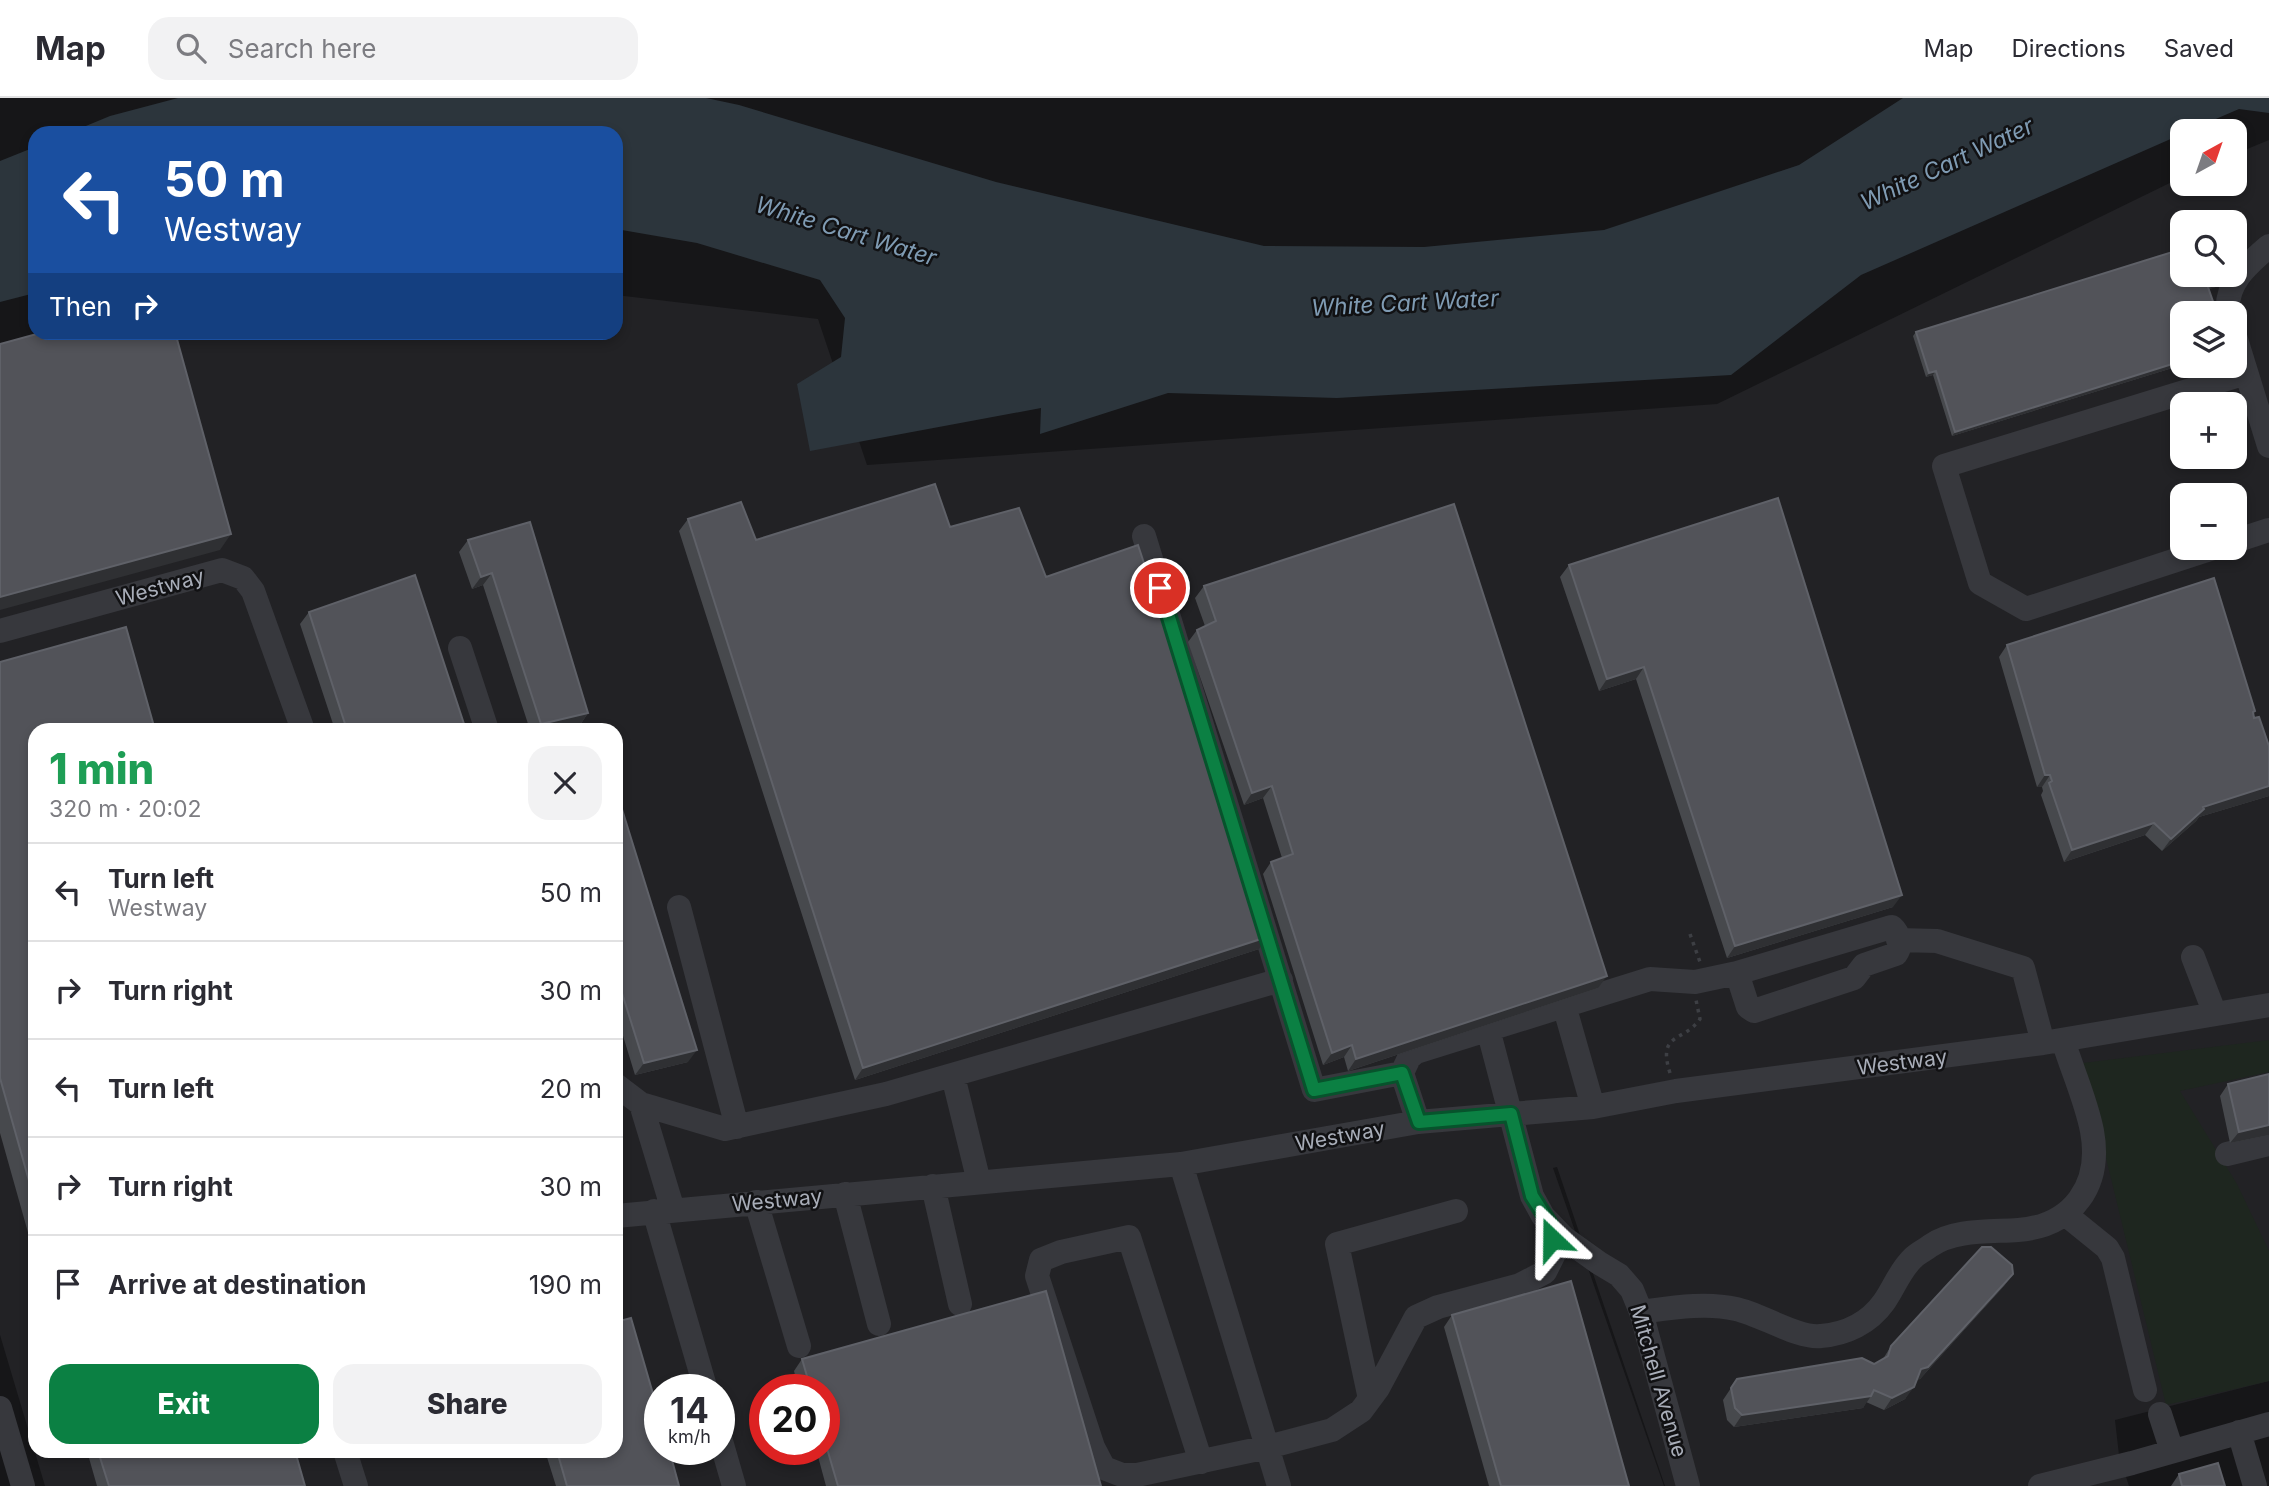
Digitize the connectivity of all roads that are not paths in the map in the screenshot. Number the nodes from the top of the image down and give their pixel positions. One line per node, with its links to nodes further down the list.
1 (2269, 246): 2 (street)
2 (2228, 301)
3 (2247, 376): 5 (street)
4 (2230, 378): 9 (street)
5 (2269, 446)
6 (2269, 530): 8 (street)
7 (1144, 536): 18 (street)
8 (2247, 537)
9 (2176, 560)
10 (0, 631): 12 (street, Westway)
11 (460, 648): 13 (street)
12 (300, 723)
13 (485, 723)
14 (679, 907): 31 (street)
15 (1898, 940): 17 (street); 17 (street); 23 (street)
16 (2193, 957): 21 (street)
17 (1737, 973): 19 (street)
18 (1281, 980): 24 (street); 25 (street)
19 (1564, 1005): 22 (street); 28 (street)
20 (2269, 1005): 21 (street, Westway)
21 (2215, 1014): 23 (street, Westway)
22 (1488, 1029): 24 (street); 29 (street, Mitchell Avenue)
23 (2053, 1042): 28 (street, Westway); 41 (street)
24 (1402, 1073): 30 (street)
25 (953, 1076): 31 (street); 35 (street)
26 (623, 1090): 27 (street)
27 (641, 1104): 31 (street); 39 (street)
28 (1593, 1107): 29 (street, Westway)
29 (1511, 1114): 30 (street, Westway); 43 (street, Mitchell Avenue)
30 (1419, 1122): 34 (street, Westway)
31 (737, 1127)
32 (2269, 1144): 33 (street)
33 (2227, 1154)
34 (1181, 1164): 35 (street, Westway); 55 (street)
35 (979, 1182): 36 (street, Westway)
36 (933, 1186): 37 (street, Westway); 44 (street)
37 (845, 1194): 38 (street, Westway); 46 (street)
38 (756, 1202): 39 (street, Westway); 47 (street)
39 (664, 1210): 42 (street, Westway); 48 (street)
40 (1456, 1211): 50 (street)
41 (2065, 1214): 45 (street); 49 (street)
42 (623, 1215)
43 (1550, 1224): 45 (street, Mitchell Avenue); 50 (street)
44 (960, 1304)
45 (1641, 1312): 65 (street, Mitchell Avenue)
46 (879, 1324)
47 (799, 1346)
48 (702, 1374)
49 (2145, 1390)
50 (1370, 1399): 55 (street)
51 (0, 1408): 61 (street)
52 (2160, 1414): 56 (street)
53 (2269, 1423): 54 (street)
54 (2239, 1432): 56 (street); 67 (street)
55 (1268, 1447): 58 (street); 64 (street)
56 (2172, 1451): 66 (street)
57 (347, 1458): 62 (street)
58 (1201, 1462): 60 (street); 60 (street)
59 (728, 1465): 63 (street)
60 (1173, 1477)
61 (23, 1486)
62 (355, 1486)
63 (734, 1486)
64 (1279, 1486)
65 (1688, 1486)
66 (2040, 1486)
67 (2255, 1486)

